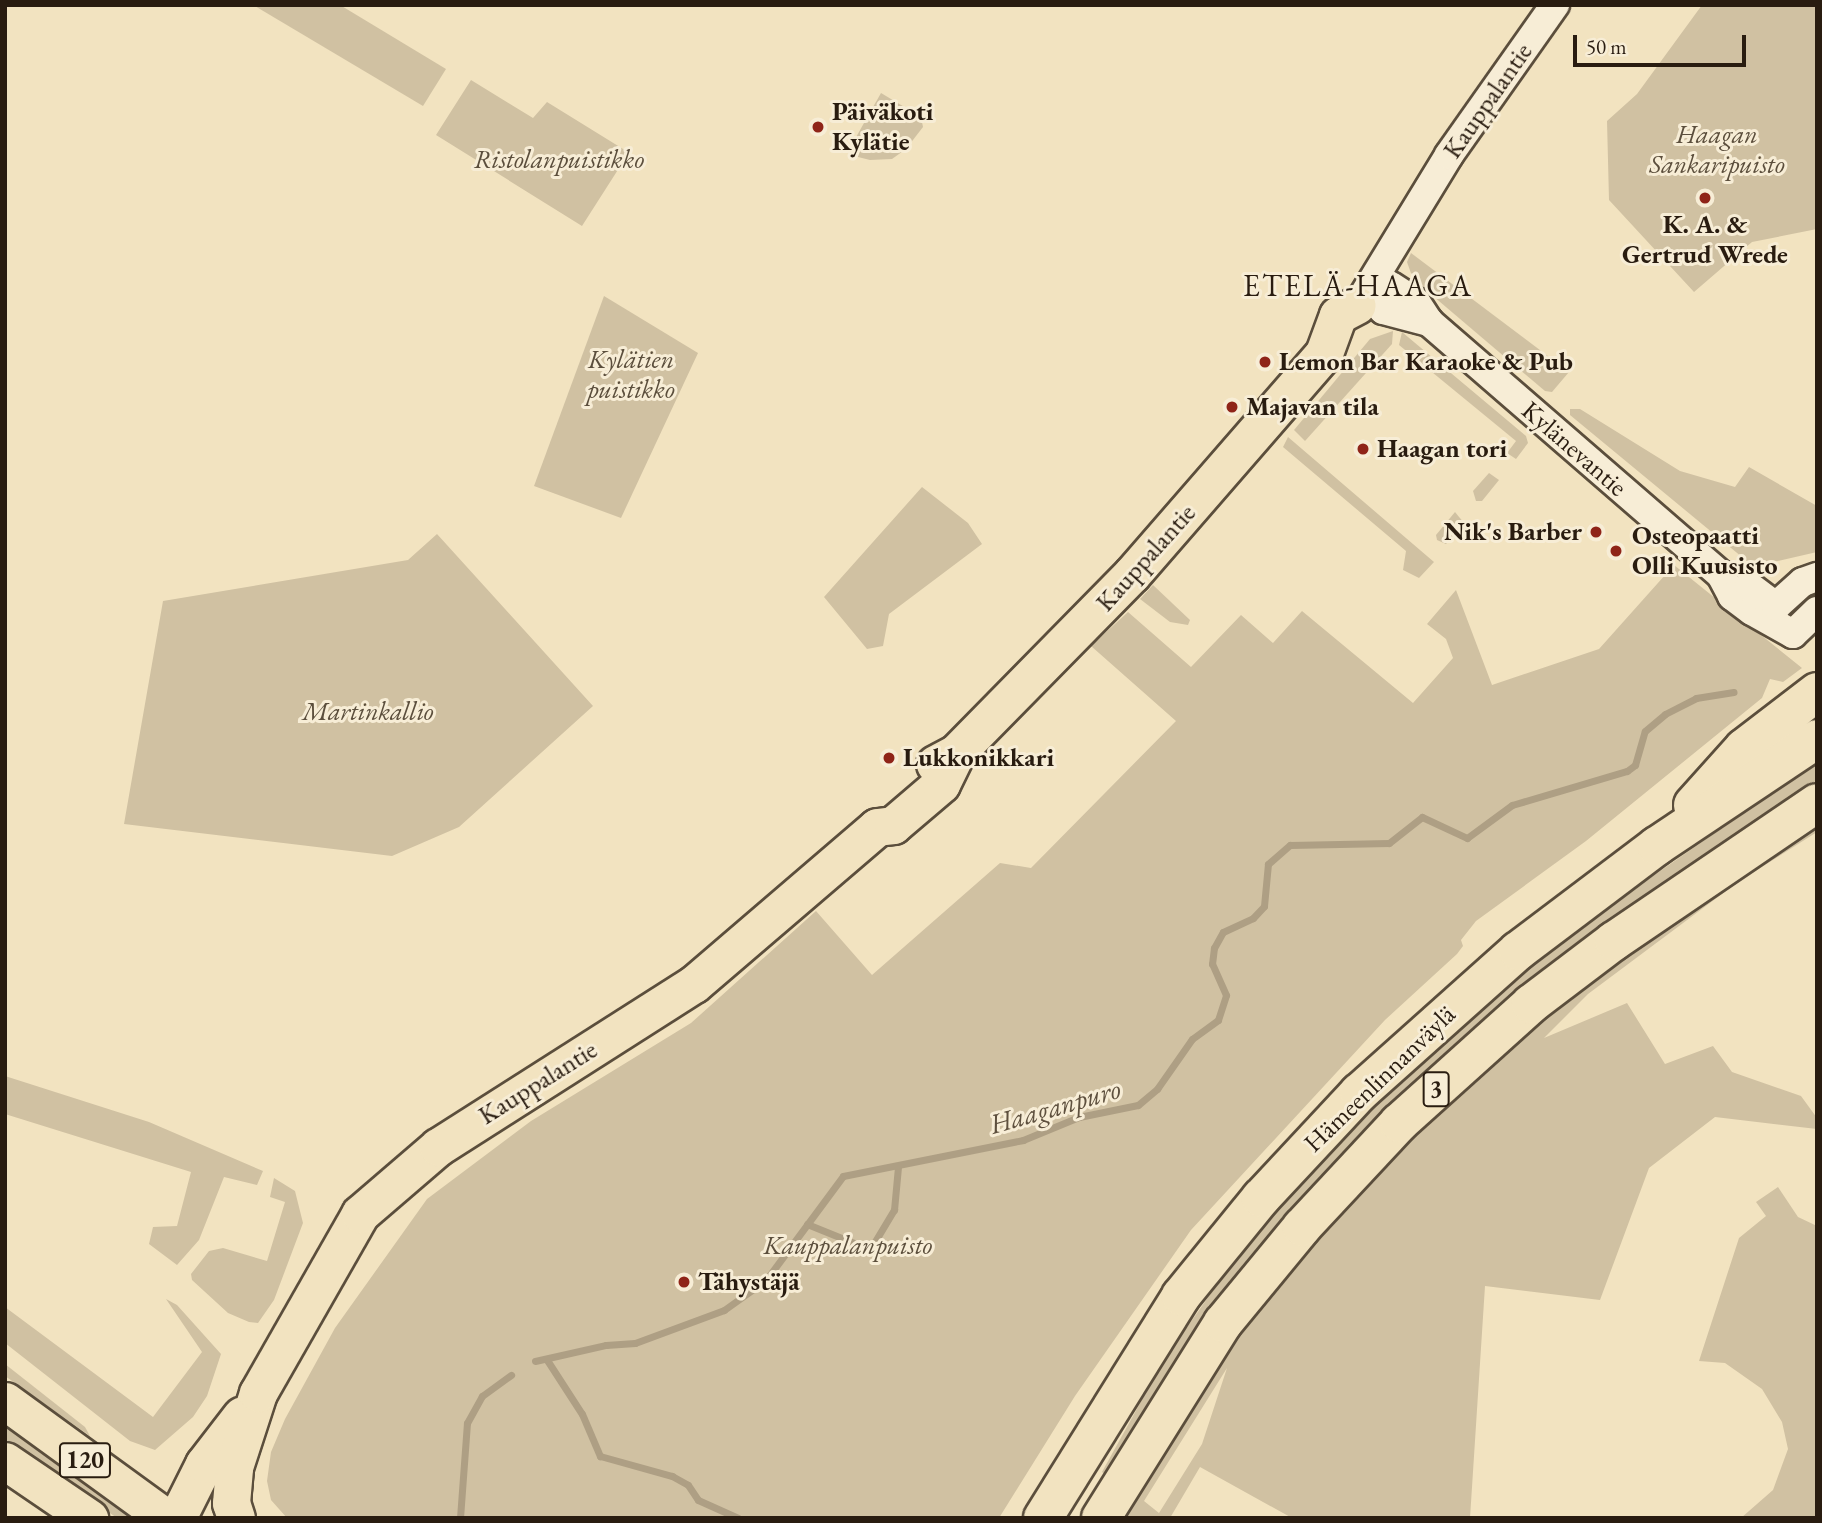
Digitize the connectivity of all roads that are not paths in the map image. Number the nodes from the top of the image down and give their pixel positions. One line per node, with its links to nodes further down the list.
1 (1555, 5): 2 (street, Kauppalantie)
2 (1362, 297): 3 (street, Kylänevantie); 10 (main road, Kauppalantie)
3 (1721, 575): 4 (street, Kylänevantie); 5 (street, Kylänevantie)
4 (1817, 578)
5 (1817, 611)
6 (1817, 692): 9 (highway)
7 (1817, 739): 9 (highway, Hämeenlinnanväylä / 3)
8 (1817, 803): 20 (highway, Hämeenlinnanväylä / 3)
9 (1657, 846): 19 (highway, Hämeenlinnanväylä / 3)
10 (258, 1392): 17 (main road, Kauppalantie); 18 (main road, Kauppalantie)
11 (5, 1401): 16 (main road, 120)
12 (5, 1461): 15 (main road, 120)
13 (5, 1472): 14 (main road)
14 (55, 1518)
15 (89, 1518)
16 (166, 1518)
17 (177, 1518)
18 (236, 1518)
19 (1043, 1518)
20 (1101, 1518)

